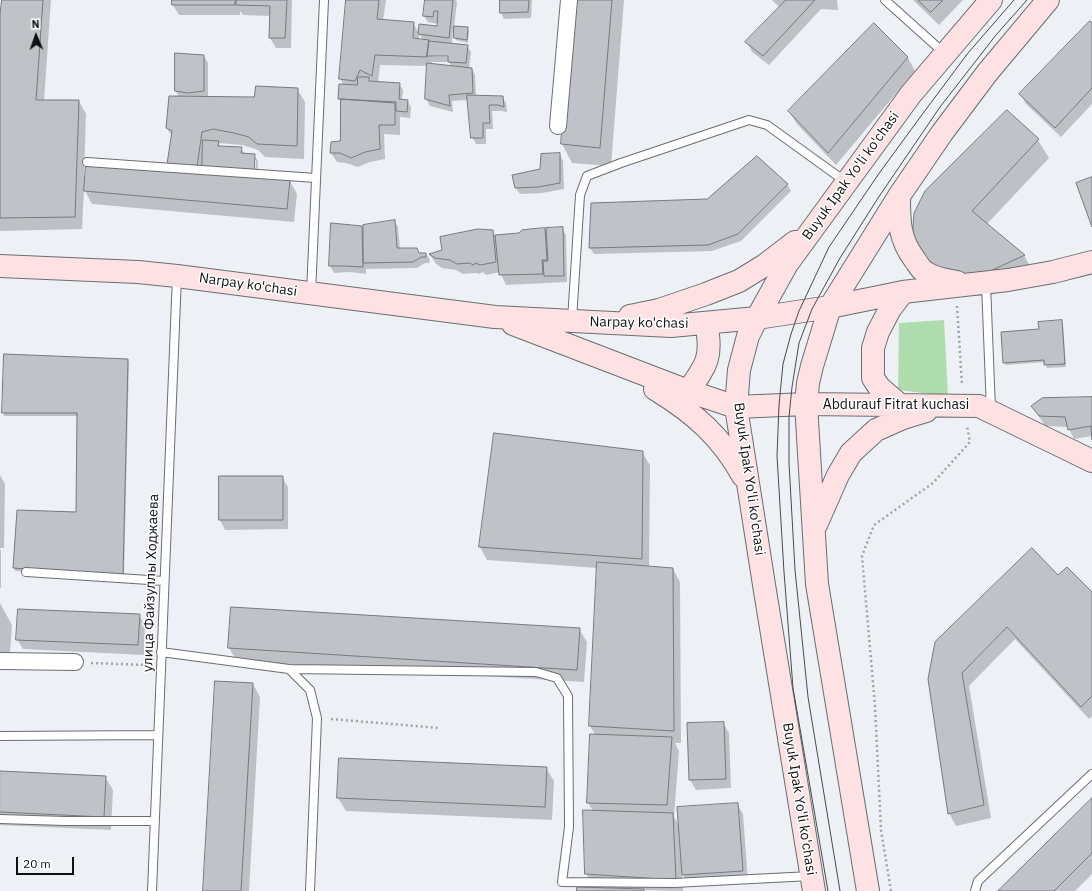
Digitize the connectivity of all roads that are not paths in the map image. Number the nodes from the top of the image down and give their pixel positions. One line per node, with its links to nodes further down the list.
1 (324, 0): 9 (lane)
2 (569, 0): 7 (street)
3 (885, 0): 6 (lane)
4 (991, 0): 6 (main road, Buyuk Ipak Yo'li ko'chasi)
5 (1048, 0): 11 (main road)
6 (945, 54): 10 (main road, Buyuk Ipak Yo'li ko'chasi)
7 (558, 126)
8 (87, 162): 9 (lane)
9 (316, 178): 18 (lane)
10 (847, 182): 12 (main road, Buyuk Ipak Yo'li ko'chasi); 22 (lane)
11 (899, 196): 16 (main road); 19 (main road)
12 (811, 231): 21 (main road, Buyuk Ipak Yo'li ko'chasi); 23 (main road)
13 (1092, 262): 16 (main road, Narpay ko'chasi)
14 (0, 266): 15 (main road, Narpay ko'chasi)
15 (177, 276): 18 (main road, Narpay ko'chasi); 36 (lane, улица Файзуллы Ходжаева)
16 (971, 284): 17 (main road, Narpay ko'chasi); 31 (lane)
17 (903, 292): 19 (main road, Narpay ko'chasi); 28 (main road)
18 (311, 293): 20 (main road, Narpay ko'chasi)
19 (830, 307): 21 (main road, Narpay ko'chasi); 27 (main road)
20 (495, 317): 22 (main road, Narpay ko'chasi); 25 (main road, Narpay ko'chasi)
21 (757, 318): 24 (main road, Narpay ko'chasi); 30 (main road, Buyuk Ipak Yo'li ko'chasi)
22 (572, 322): 23 (main road, Narpay ko'chasi)
23 (599, 323): 24 (main road, Narpay ko'chasi)
24 (706, 323): 26 (main road)
25 (615, 364): 26 (main road, Narpay ko'chasi); 33 (main road)
26 (688, 391): 30 (main road, Narpay ko'chasi)
27 (806, 404): 28 (main road, Abdurauf Fitrat kuchasi); 30 (main road, Narpay ko'chasi); 34 (main road)
28 (900, 405): 29 (main road, Abdurauf Fitrat kuchasi)
29 (955, 405): 31 (main road, Abdurauf Fitrat kuchasi); 34 (main road)
30 (736, 407): 33 (main road, Buyuk Ipak Yo'li ko'chasi)
31 (991, 412): 32 (main road, Abdurauf Fitrat kuchasi)
32 (1092, 461)
33 (748, 486): 47 (main road, Buyuk Ipak Yo'li ko'chasi)
34 (814, 530): 52 (main road)
35 (26, 572): 36 (lane)
36 (164, 580): 37 (lane, улица Файзуллы Ходжаева)
37 (161, 652): 40 (lane); 41 (lane, улица Файзуллы Ходжаева)
38 (0, 661): 39 (street)
39 (75, 662)
40 (289, 669): 46 (lane); 50 (lane)
41 (158, 735): 42 (lane); 45 (lane, улица Файзуллы Ходжаева)
42 (0, 736)
43 (1092, 774): 53 (lane)
44 (0, 819): 45 (lane)
45 (155, 821): 49 (lane, улица Файзуллы Ходжаева)
46 (562, 882): 48 (lane); 51 (lane)
47 (813, 884): 48 (lane)
48 (674, 887)
49 (152, 891)
50 (310, 891)
51 (560, 891)
52 (868, 891)
53 (975, 891)

